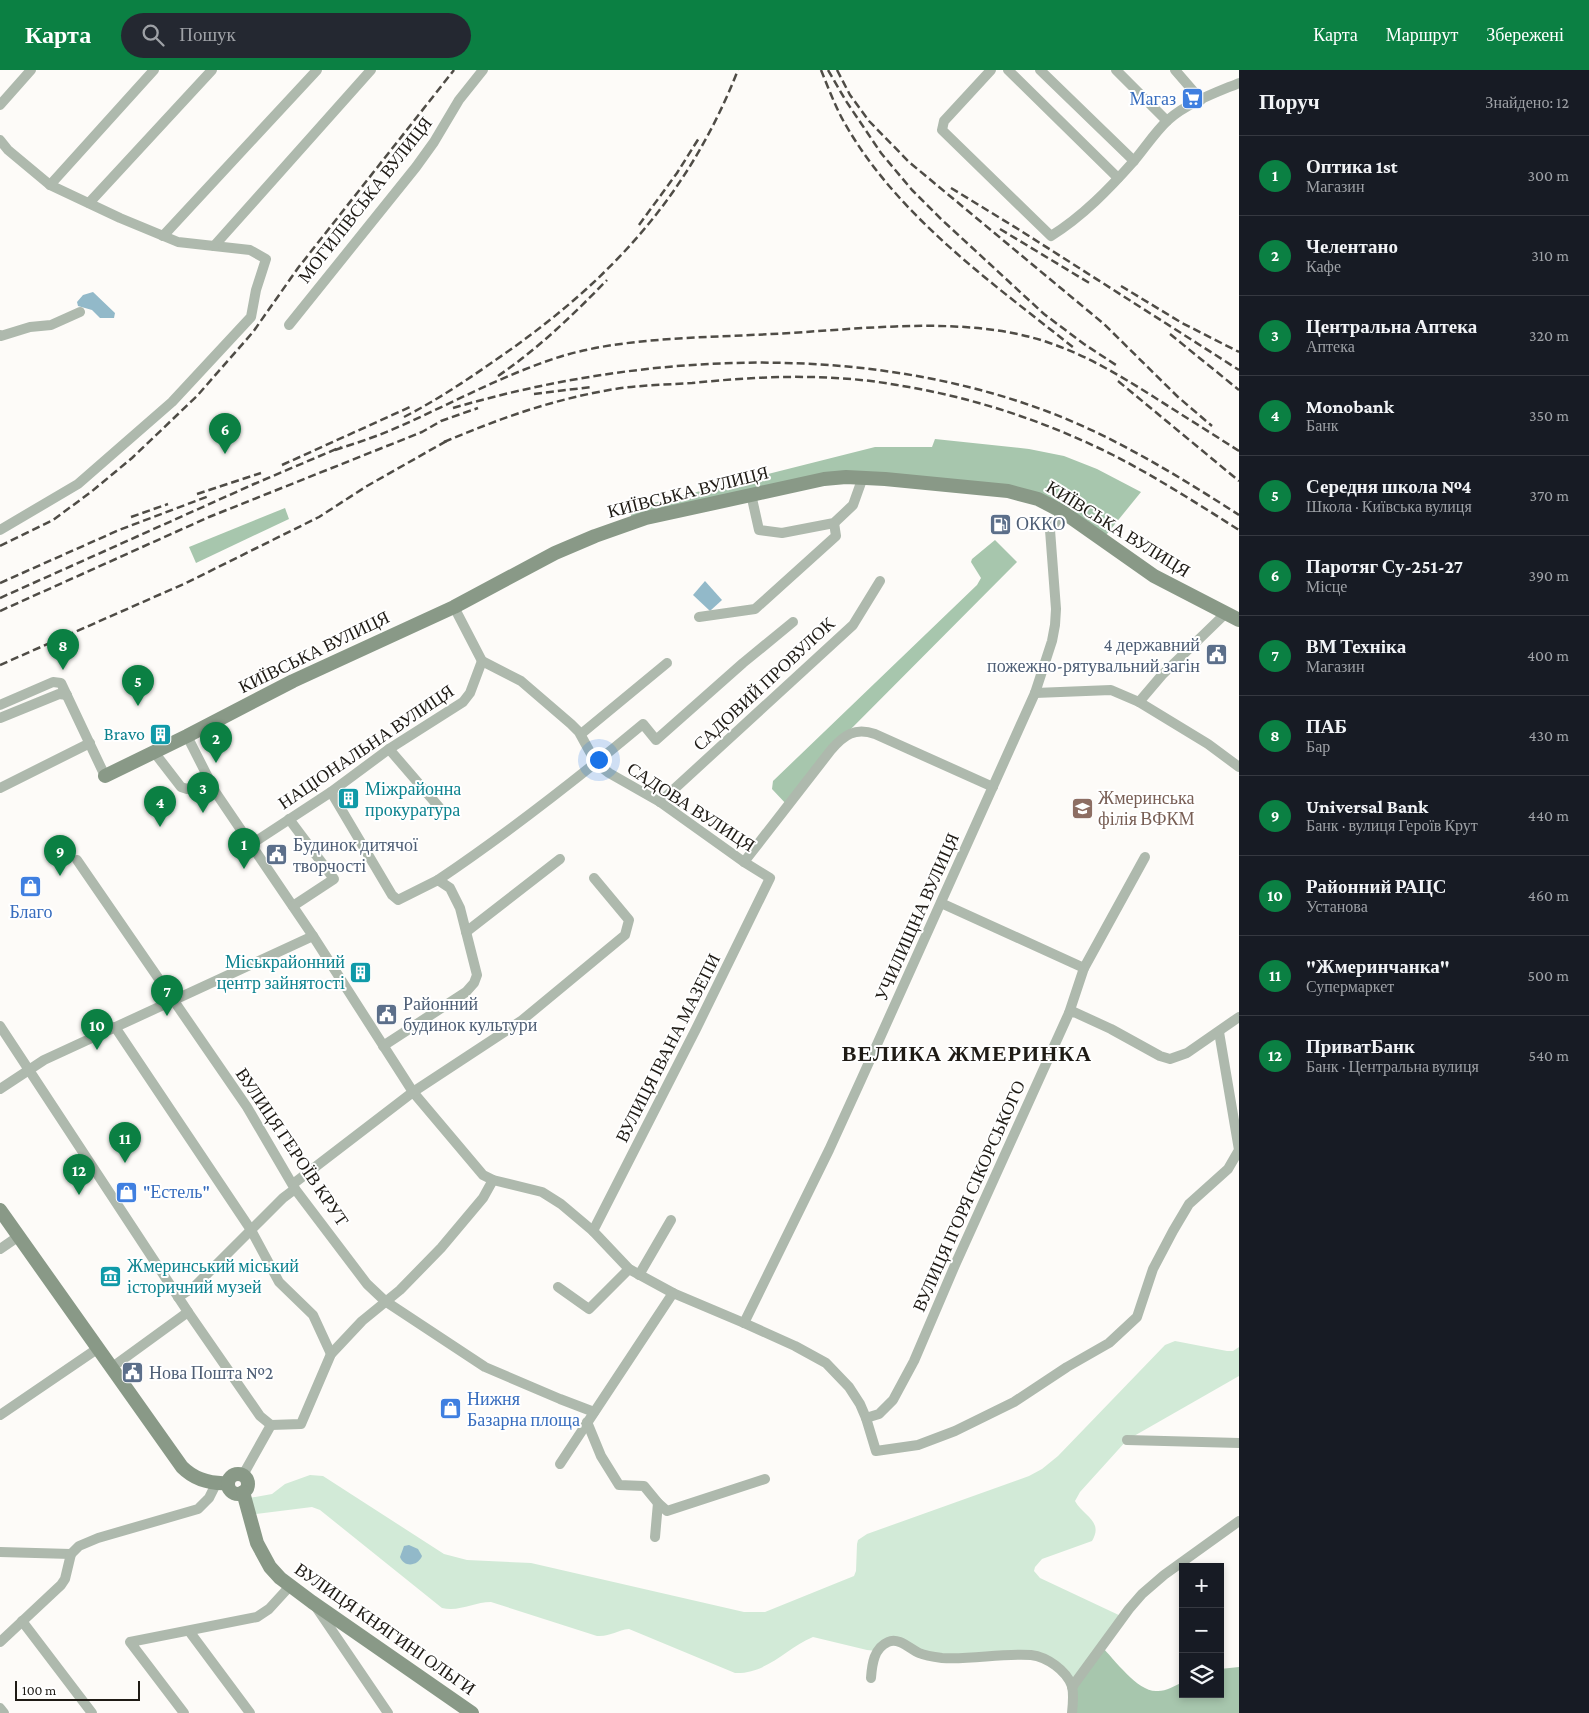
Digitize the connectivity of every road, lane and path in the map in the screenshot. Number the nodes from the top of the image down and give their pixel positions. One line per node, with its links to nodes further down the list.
1 (31, 70): 14 (street)
2 (154, 70): 19 (street)
3 (212, 70): 20 (street)
4 (317, 70): 21 (street)
5 (371, 70): 22 (street)
6 (483, 70): 24 (street, МОГИЛІВСЬКА ВУЛИЦЯ)
7 (991, 70): 18 (street)
8 (1008, 70): 18 (street)
9 (1040, 70): 17 (street)
10 (1116, 70): 15 (street)
11 (1175, 70): 13 (street)
12 (1239, 83): 13 (street)
13 (1201, 100): 15 (street)
14 (0, 105)
15 (1167, 121): 17 (street)
16 (0, 140): 19 (street)
17 (1134, 161): 18 (street)
18 (1118, 178)
19 (50, 185): 20 (street)
20 (89, 203): 21 (street)
21 (163, 236): 22 (street)
22 (214, 246): 30 (street)
23 (80, 312): 25 (street)
24 (289, 325)
25 (0, 336)
26 (863, 478): 27 (street, КИЇВСЬКА ВУЛИЦЯ); 28 (street, КИЇВСЬКА ВУЛИЦЯ); 29 (street)
27 (751, 494): 29 (street); 32 (street, КИЇВСЬКА ВУЛИЦЯ)
28 (1063, 512): 33 (street, КИЇВСЬКА ВУЛИЦЯ); 39 (street, УЧИЛИЩНА ВУЛИЦЯ)
29 (834, 523): 34 (street)
30 (0, 530)
31 (880, 581): 56 (street, САДОВИЙ ПРОВУЛОК)
32 (454, 607): 37 (street); 45 (street, КИЇВСЬКА ВУЛИЦЯ)
33 (1226, 613): 35 (street, КИЇВСЬКА ВУЛИЦЯ); 41 (street)
34 (699, 617)
35 (1239, 620)
36 (793, 622): 49 (street)
37 (482, 661): 44 (street, САДОВА ВУЛИЦЯ); 47 (street, НАЦІОНАЛЬНА ВУЛИЦЯ)
38 (667, 663): 44 (street)
39 (1035, 693): 41 (street); 53 (street, УЧИЛИЩНА ВУЛИЦЯ)
40 (67, 695): 42 (street); 43 (street); 46 (street)
41 (1139, 702): 50 (street)
42 (0, 705)
43 (0, 718)
44 (581, 734): 49 (street, САДОВА ВУЛИЦЯ)
45 (187, 736): 48 (street, КИЇВСЬКА ВУЛИЦЯ); 52 (street)
46 (90, 743): 51 (street); 54 (street)
47 (389, 749): 55 (street, НАЦІОНАЛЬНА ВУЛИЦЯ); 57 (street)
48 (154, 752): 51 (street, КИЇВСЬКА ВУЛИЦЯ); 52 (street)
49 (596, 763): 56 (street, САДОВА ВУЛИЦЯ); 66 (street)
50 (1239, 767)
51 (105, 776)
52 (208, 779): 59 (street)
53 (993, 787): 63 (street); 67 (street, УЧИЛИЩНА ВУЛИЦЯ)
54 (0, 788)
55 (331, 792): 58 (street, НАЦІОНАЛЬНА ВУЛИЦЯ); 66 (street)
56 (660, 802): 63 (street, САДОВА ВУЛИЦЯ)
57 (439, 806)
58 (289, 819): 59 (street, НАЦІОНАЛЬНА ВУЛИЦЯ); 68 (street)
59 (250, 845): 68 (street)
60 (1145, 857): 71 (street, ВУЛИЦЯ ІГОРЯ СІКОРСЬКОГО)
61 (560, 859): 69 (street)
62 (77, 860): 72 (street, ВУЛИЦЯ ГЕРОЇВ КРУТ)
63 (744, 862): 65 (street, САДОВА ВУЛИЦЯ)
64 (594, 878): 81 (street)
65 (770, 878): 88 (street, ВУЛИЦЯ ІВАНА МАЗЕПИ)
66 (438, 880): 69 (street)
67 (941, 902): 71 (street); 98 (street, УЧИЛИЩНА ВУЛИЦЯ)
68 (293, 906): 70 (street)
69 (466, 932): 78 (street)
70 (313, 936): 72 (street); 78 (street)
71 (1084, 968): 73 (street, ВУЛИЦЯ ІГОРЯ СІКОРСЬКОГО)
72 (173, 1000): 76 (street); 84 (street, ВУЛИЦЯ ГЕРОЇВ КРУТ)
73 (1069, 1013): 77 (street); 104 (street, ВУЛИЦЯ ІГОРЯ СІКОРСЬКОГО)
74 (1239, 1018): 77 (street)
75 (0, 1026): 79 (street)
76 (115, 1027): 79 (street); 87 (street)
77 (1219, 1032): 82 (street)
78 (383, 1046): 81 (street)
79 (28, 1069): 80 (street); 95 (street)
80 (0, 1089)
81 (413, 1092): 83 (street); 84 (street)
82 (1239, 1150): 104 (street)
83 (493, 1180): 88 (street); 96 (street)
84 (294, 1186): 87 (street); 96 (street, ВУЛИЦЯ ГЕРОЇВ КРУТ)
85 (0, 1210): 89 (street)
86 (671, 1220): 92 (street)
87 (251, 1230): 95 (street); 100 (street)
88 (593, 1232): 91 (street)
89 (19, 1236): 90 (street); 99 (street)
90 (0, 1249)
91 (629, 1269): 92 (street); 93 (street)
92 (638, 1275): 94 (street)
93 (558, 1287)
94 (672, 1293): 98 (street); 102 (street)
95 (178, 1296): 97 (street)
96 (385, 1301): 100 (street); 102 (street, ВУЛИЦЯ ГЕРОЇВ КРУТ)
97 (188, 1312): 101 (street); 106 (street)
98 (744, 1323): 104 (street)
99 (97, 1349): 101 (street); 103 (street)
100 (331, 1354): 106 (street)
101 (111, 1368): 112 (street)
102 (594, 1412): 105 (street)
103 (0, 1415)
104 (866, 1418)
105 (587, 1422): 109 (street); 114 (street)
106 (271, 1425): 110 (street)
107 (1127, 1440): 108 (street)
108 (1239, 1443)
109 (560, 1464)
110 (244, 1476): 112 (street); 113 (street)
111 (765, 1479): 114 (street)
112 (222, 1484): 113 (street); 118 (street)
113 (242, 1492): 119 (street, ВУЛИЦЯ КНЯГИНІ ОЛЬГИ)
114 (658, 1503): 116 (street)
115 (1239, 1522): 125 (street)
116 (656, 1538)
117 (0, 1552): 118 (street)
118 (71, 1554): 121 (street)
119 (290, 1586): 120 (street, ВУЛИЦЯ КНЯГИНІ ОЛЬГИ); 122 (street)
120 (312, 1602): 131 (street); 132 (street, ВУЛИЦЯ КНЯГИНІ ОЛЬГИ)
121 (22, 1621): 123 (street); 128 (street)
122 (189, 1631): 129 (street); 130 (street)
123 (0, 1642)
124 (871, 1678): 125 (street)
125 (1072, 1687): 133 (street)
126 (0, 1708): 127 (street)
127 (4, 1713)
128 (92, 1713)
129 (184, 1713)
130 (250, 1713)
131 (388, 1713)
132 (472, 1713)
133 (1072, 1713)

